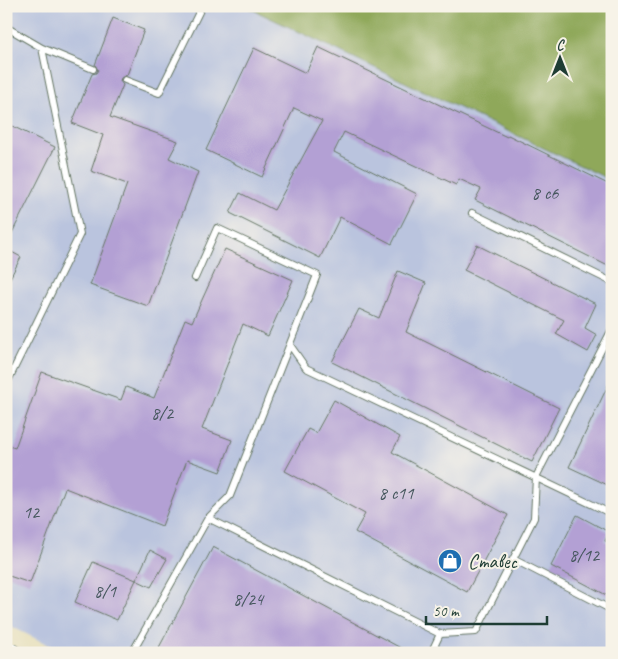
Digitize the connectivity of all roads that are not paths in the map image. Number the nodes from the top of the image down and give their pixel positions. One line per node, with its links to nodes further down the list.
1 (202, 6): 5 (lane)
2 (6, 27): 3 (lane)
3 (42, 48): 4 (lane); 11 (lane)
4 (93, 69)
5 (125, 80)
6 (472, 213): 8 (lane)
7 (195, 278): 10 (lane)
8 (612, 282)
9 (612, 329): 12 (lane)
10 (290, 345): 12 (lane); 14 (lane)
11 (6, 386)
12 (536, 477): 13 (lane); 15 (lane)
13 (612, 514)
14 (208, 518): 17 (lane); 20 (lane)
15 (513, 559): 16 (lane); 17 (lane)
16 (612, 610)
17 (440, 634): 21 (lane)
18 (6, 650): 19 (street)
19 (12, 653)
20 (132, 653)
21 (431, 653)

